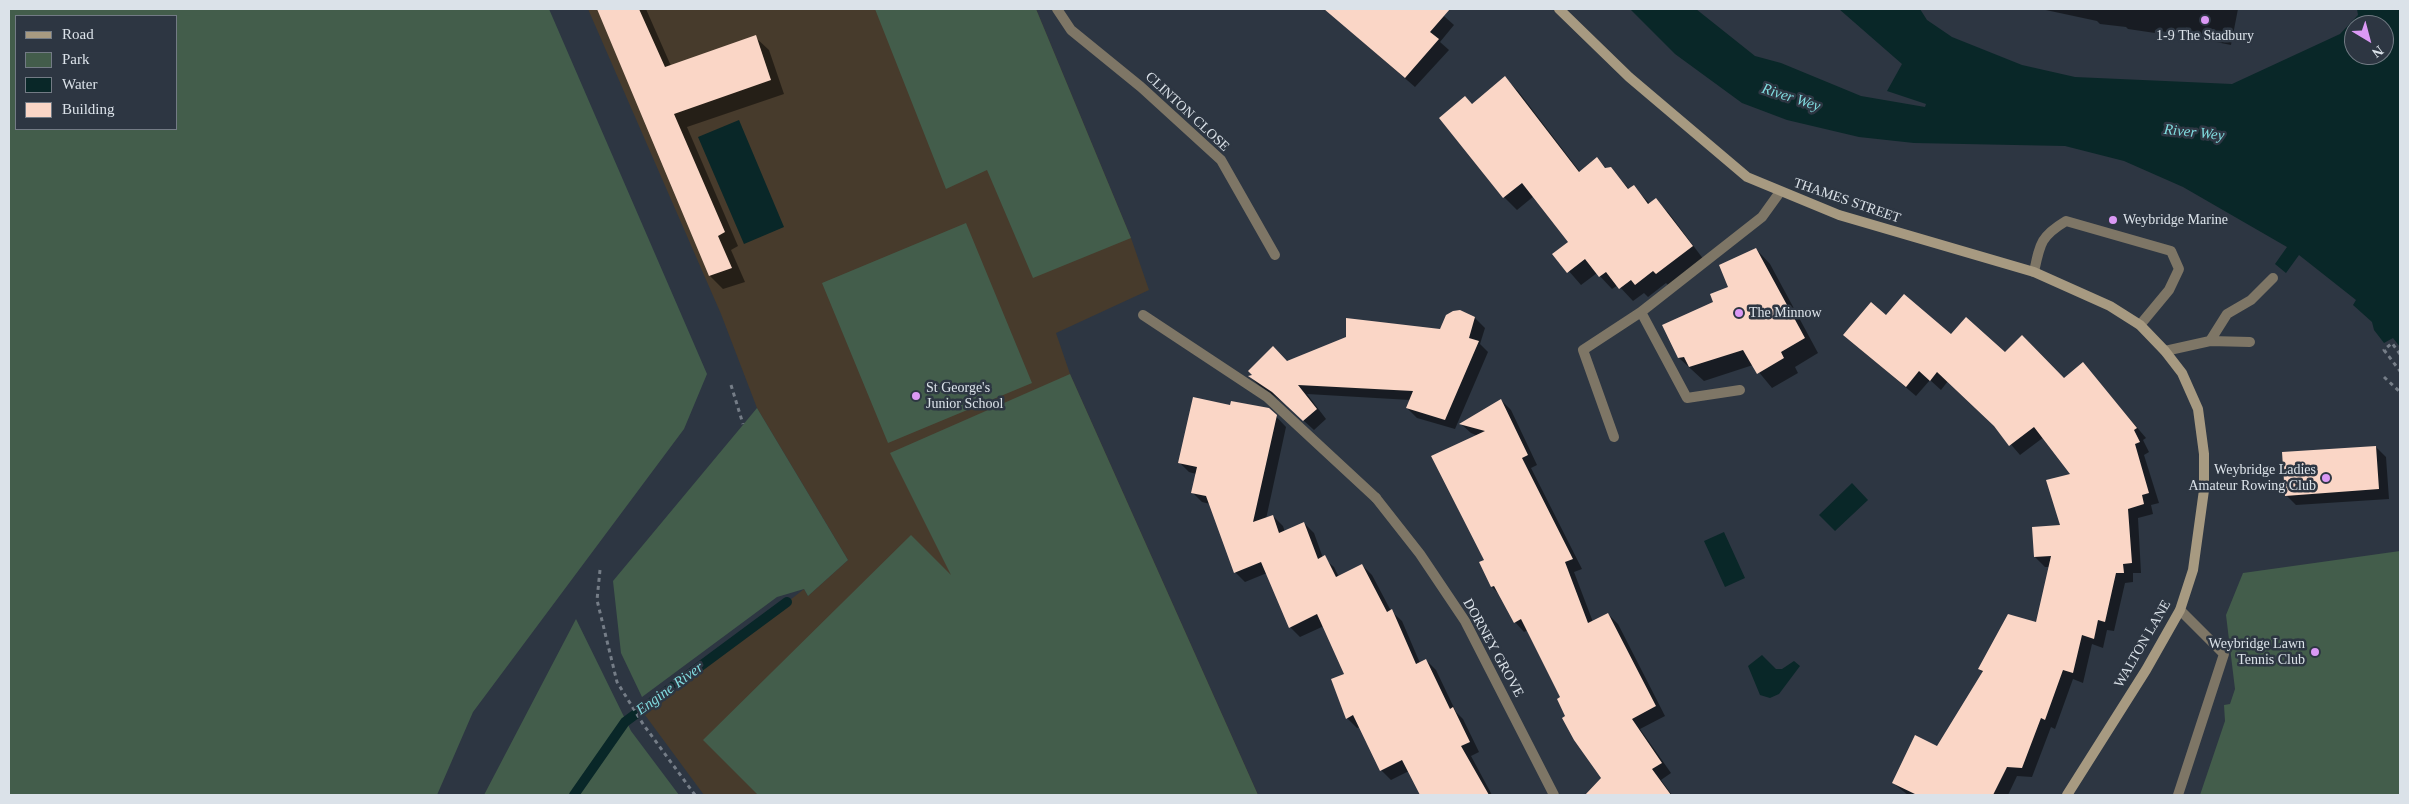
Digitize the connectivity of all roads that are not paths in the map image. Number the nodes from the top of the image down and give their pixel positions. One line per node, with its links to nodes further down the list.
1 (1057, 9): 4 (street, CLINTON CLOSE)
2 (1559, 9): 3 (street, THAMES STREET)
3 (1780, 192): 5 (street, THAMES STREET); 7 (street)
4 (1275, 255)
5 (2034, 272): 9 (street, THAMES STREET); 9 (street)
6 (2273, 278): 10 (street)
7 (1641, 312): 13 (street); 14 (street)
8 (1143, 315): 16 (street, DORNEY GROVE)
9 (2140, 326): 12 (street, THAMES STREET)
10 (2210, 341): 11 (street); 12 (street)
11 (2250, 342)
12 (2165, 351): 15 (street, WALTON LANE)
13 (1740, 390)
14 (1614, 437)
15 (2180, 610): 17 (street, WALTON LANE); 18 (street)
16 (1554, 795)
17 (2067, 795)
18 (2178, 795)

